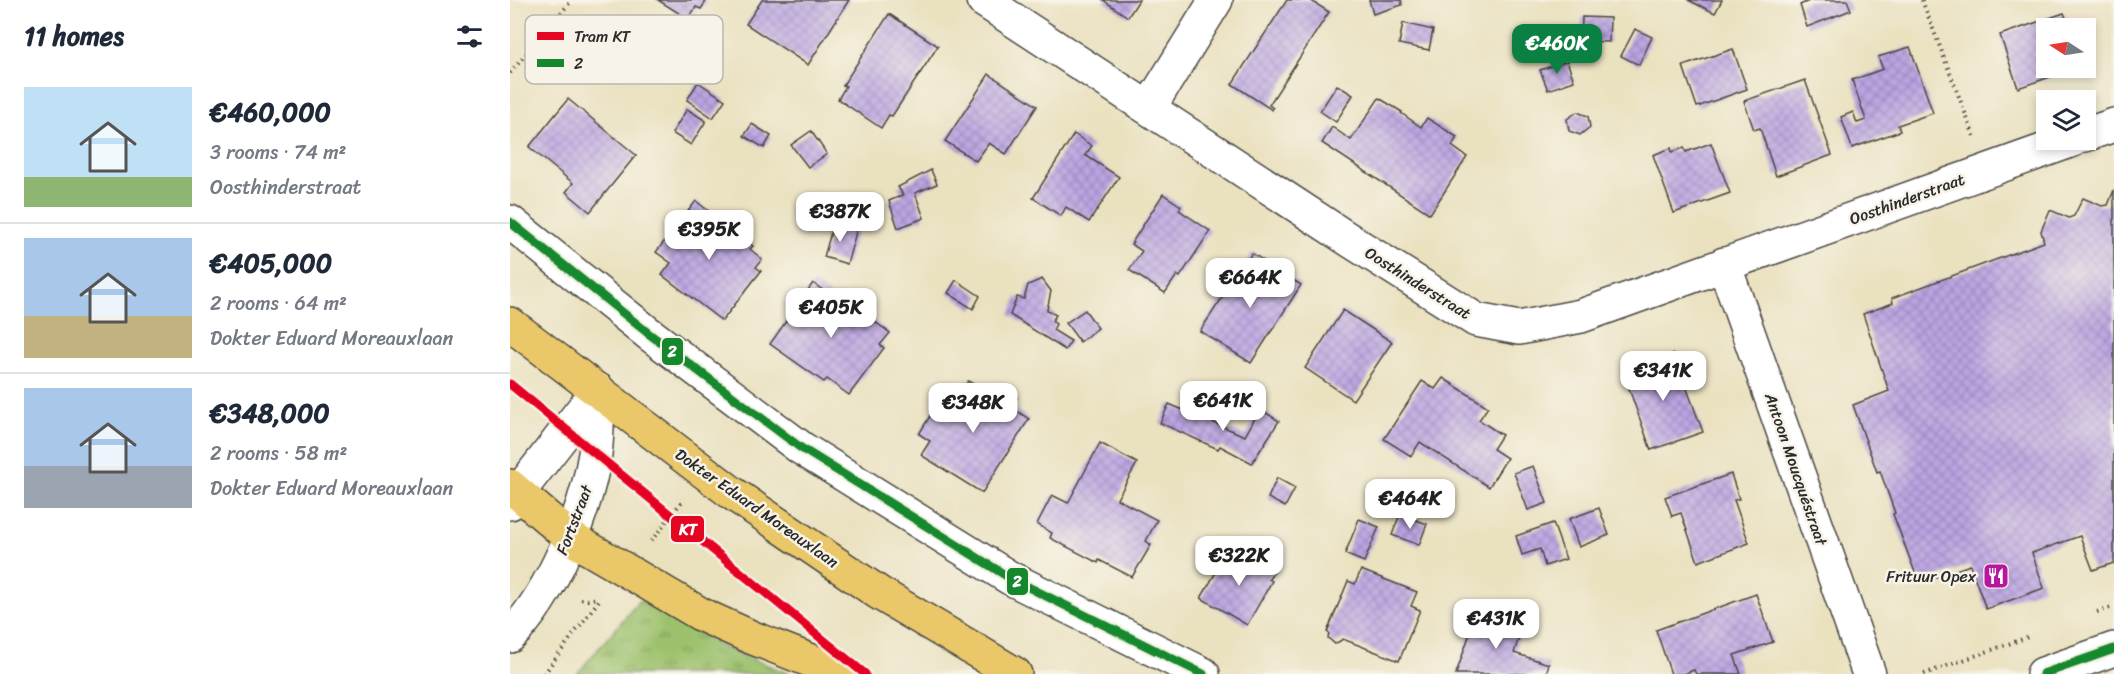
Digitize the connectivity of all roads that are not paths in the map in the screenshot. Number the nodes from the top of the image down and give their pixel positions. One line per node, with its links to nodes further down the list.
1 (983, 0): 3 (street, Oosthinderstraat)
2 (1216, 0): 3 (street)
3 (1149, 108): 8 (street, Oosthinderstraat)
4 (2114, 125): 5 (street)
5 (2096, 131)
6 (2044, 150): 8 (street, Oosthinderstraat)
7 (510, 222): 17 (street)
8 (1724, 264): 18 (street, Antoon Moucquéstraat)
9 (510, 324): 10 (main road, Dokter Eduard Moreauxlaan)
10 (598, 390): 11 (street); 12 (street, Fortstraat); 16 (main road, Dokter Eduard Moreauxlaan)
11 (512, 494): 12 (main road)
12 (571, 538): 13 (street, Fortstraat); 15 (main road)
13 (510, 636)
14 (2114, 649): 19 (street)
15 (845, 674)
16 (1015, 674)
17 (1203, 674)
18 (1869, 674)
19 (2043, 674)

